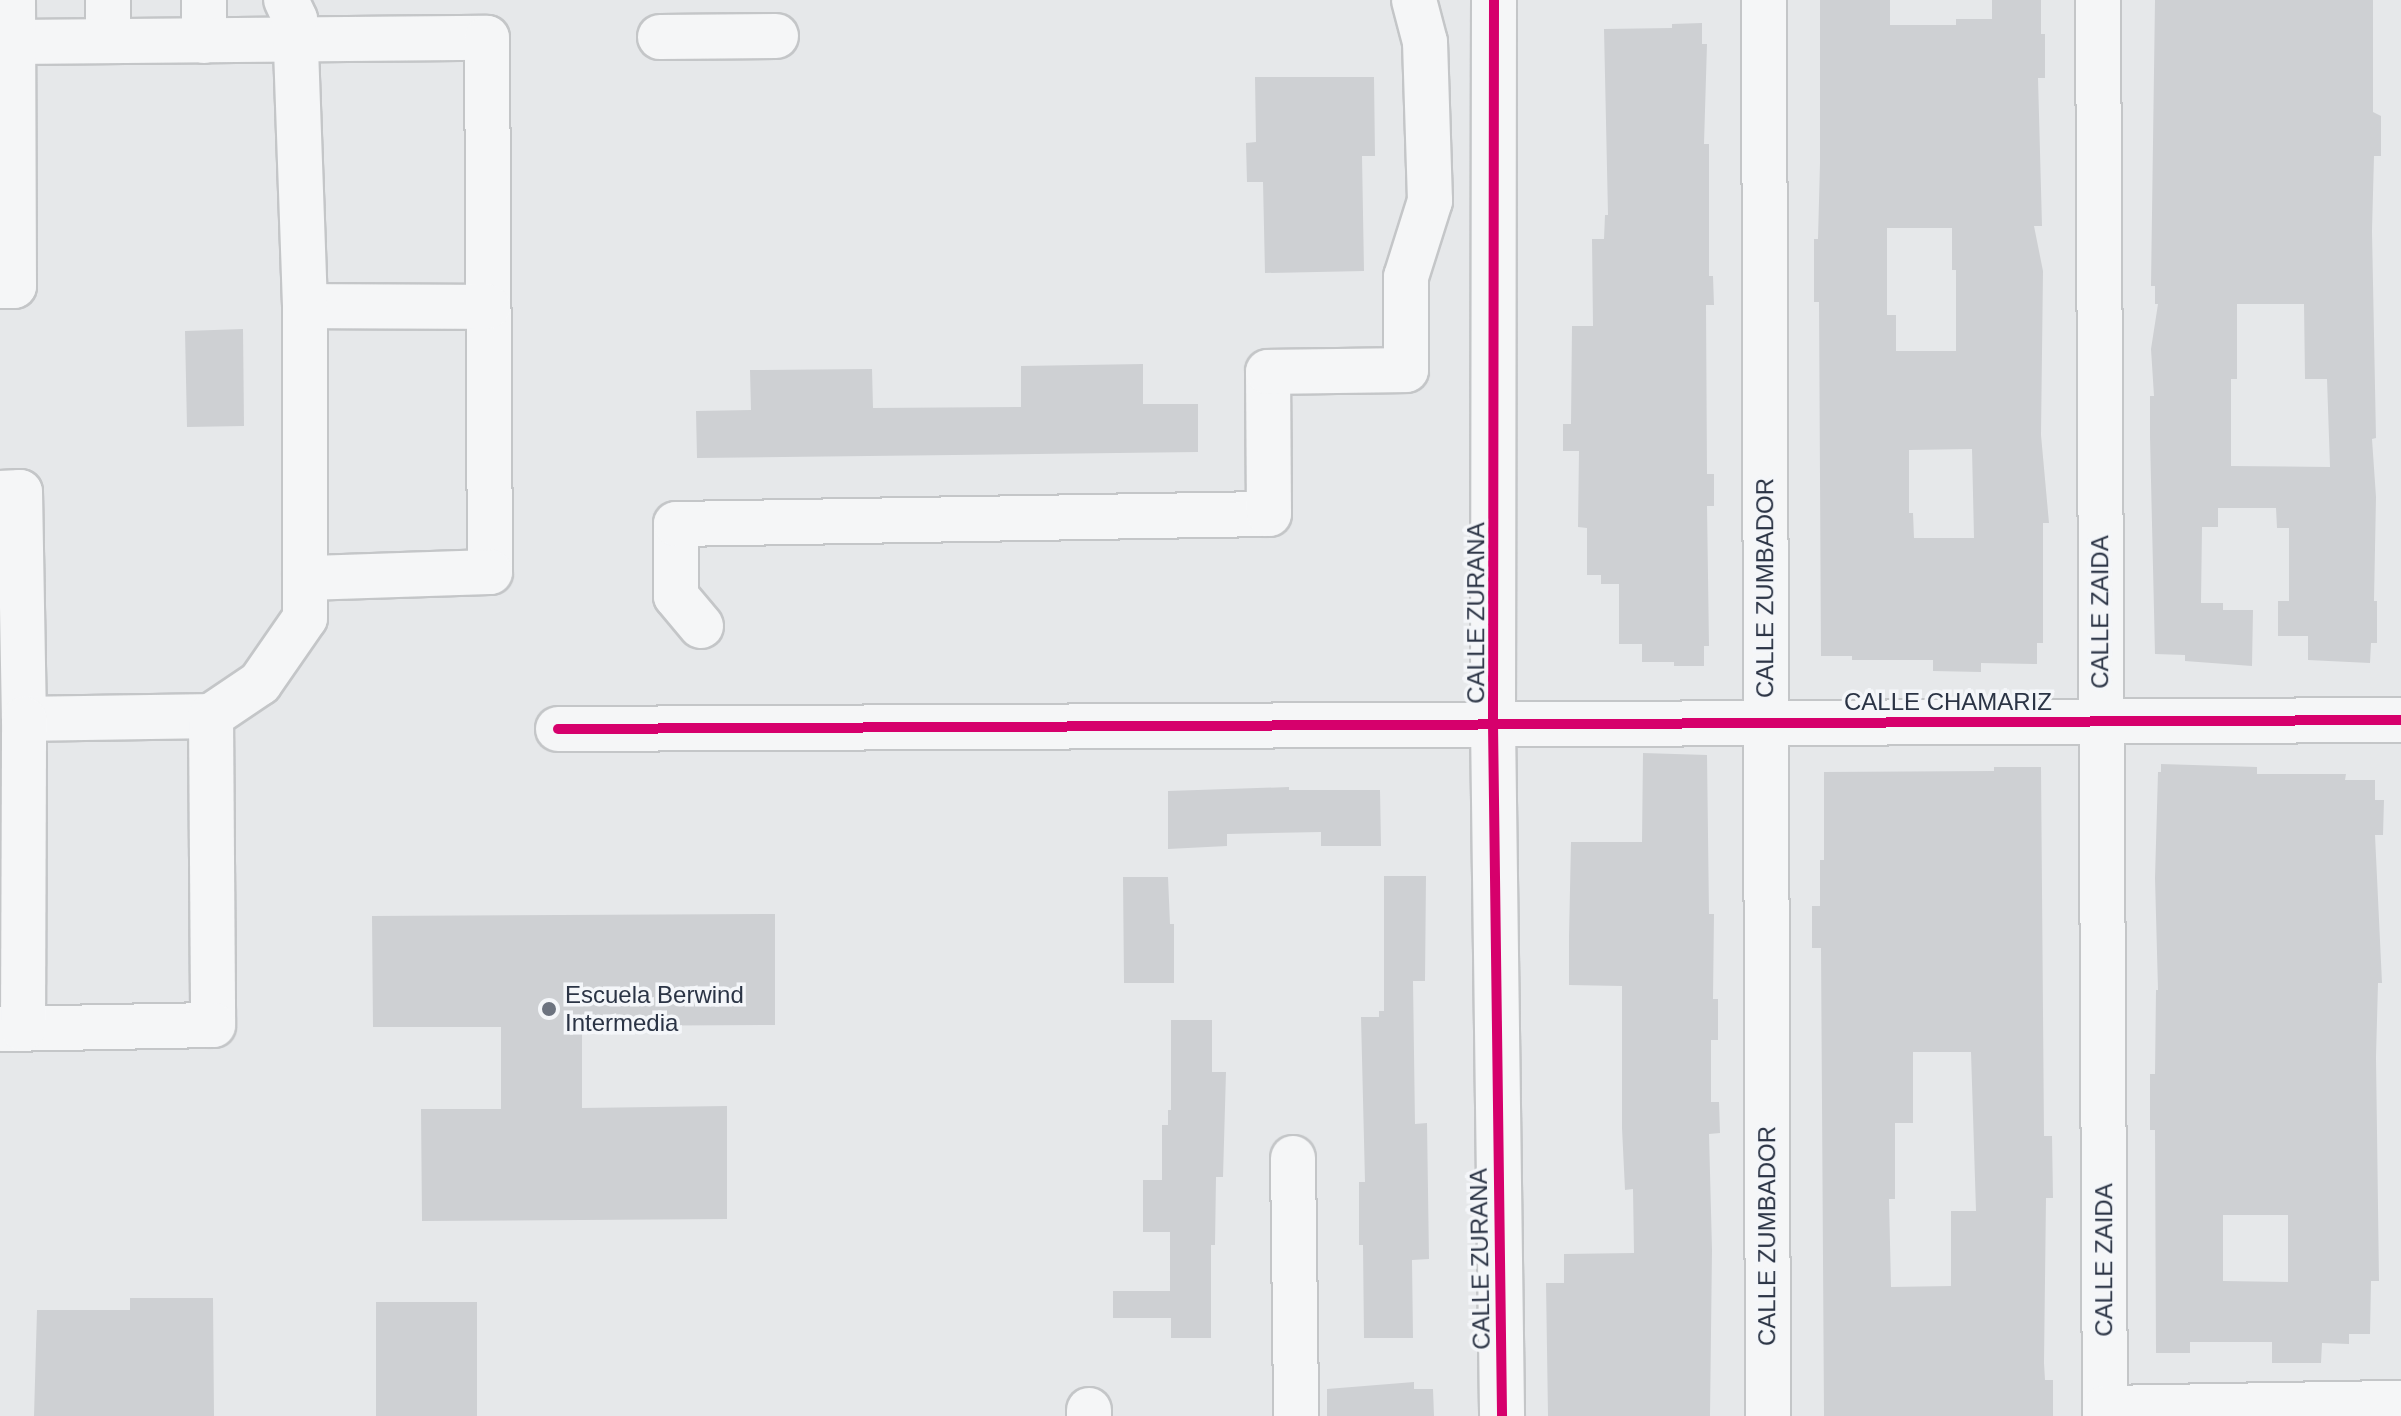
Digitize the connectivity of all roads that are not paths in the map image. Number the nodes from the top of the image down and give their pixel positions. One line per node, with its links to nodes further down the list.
1 (1414, 0): 16 (street)
2 (1494, 0): 22 (street, CALLE ZURANA)
3 (1764, 0): 21 (street, CALLE ZUMBADOR)
4 (2098, 0): 20 (street, CALLE ZAIDA)
5 (295, 15): 8 (street); 12 (street); 13 (street)
6 (13, 21): 7 (street); 11 (street)
7 (108, 21): 8 (street)
8 (204, 21)
9 (776, 36): 10 (street)
10 (660, 37)
11 (0, 286)
12 (305, 306): 13 (street); 15 (street)
13 (488, 307): 15 (street)
14 (0, 493): 18 (street)
15 (305, 578): 17 (street)
16 (701, 626)
17 (211, 716): 18 (street); 24 (street)
18 (24, 719): 24 (street)
19 (2401, 720): 20 (street, CALLE CHAMARIZ)
20 (2100, 721): 21 (street, CALLE CHAMARIZ); 27 (street, CALLE ZAIDA)
21 (1765, 723): 22 (street, CALLE CHAMARIZ); 30 (street, CALLE ZUMBADOR)
22 (1496, 724): 23 (street, CALLE CHAMARIZ); 29 (street, CALLE ZURANA)
23 (558, 729)
24 (12, 1029)
25 (1293, 1158): 28 (street)
26 (2401, 1403): 27 (street)
27 (2105, 1412)
28 (1296, 1416)
29 (1502, 1416)
30 (1768, 1416)

